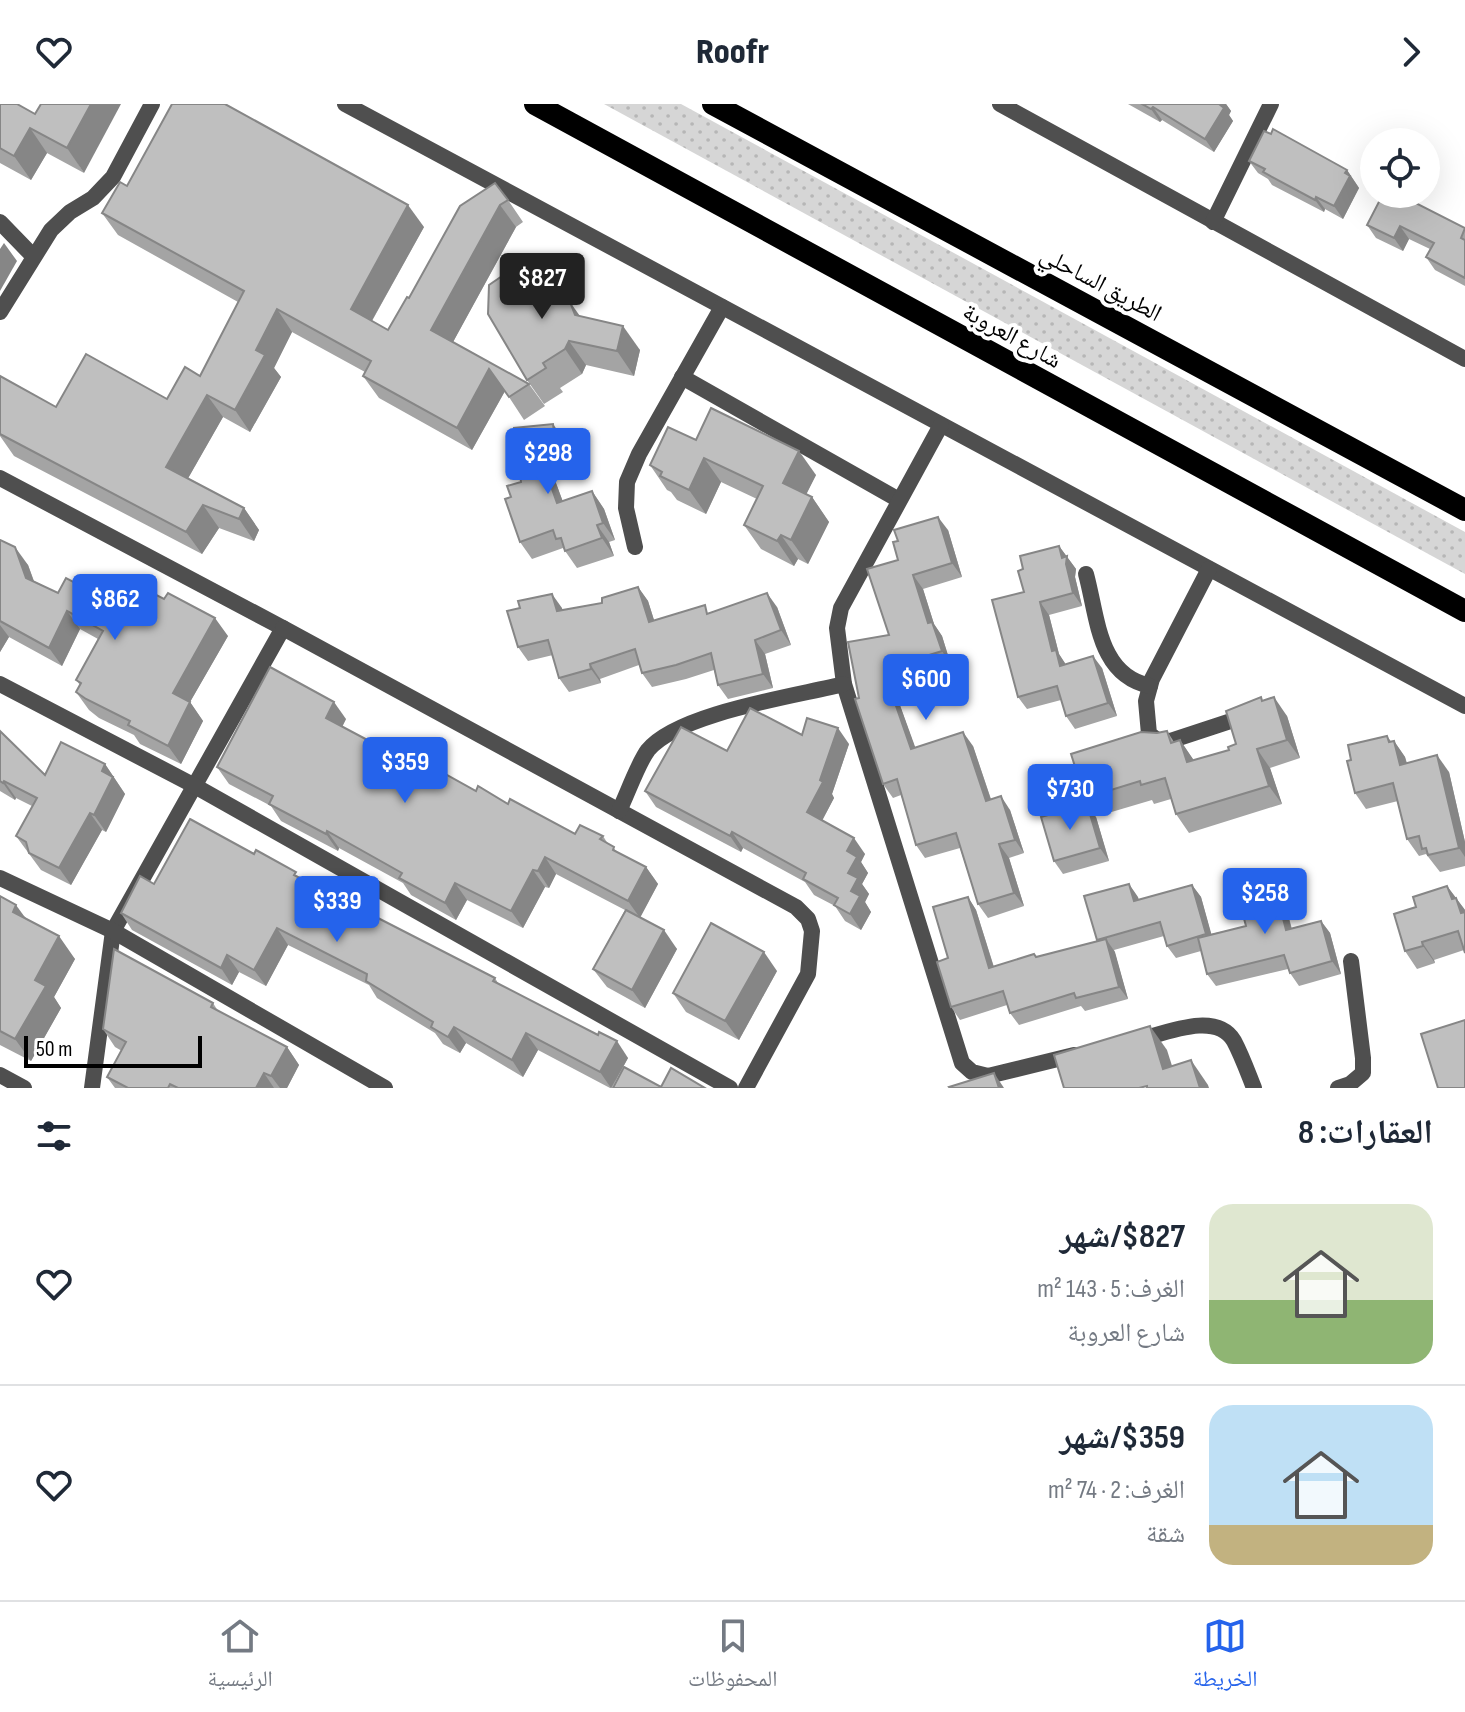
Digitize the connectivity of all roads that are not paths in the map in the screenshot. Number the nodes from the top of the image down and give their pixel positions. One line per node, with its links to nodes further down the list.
1 (152, 104): 9 (street)
2 (345, 104): 10 (street)
3 (535, 104): 21 (highway, شارع العروبة)
4 (713, 104): 17 (highway, الطريق الساحلي)
5 (1000, 104): 8 (street)
6 (1271, 104): 8 (street)
7 (0, 222): 9 (street)
8 (1213, 222): 12 (street)
9 (33, 256): 11 (street)
10 (722, 307): 13 (street); 14 (street)
11 (0, 312)
12 (1465, 359)
13 (682, 377): 16 (street); 18 (street)
14 (941, 425): 16 (street); 19 (street)
15 (0, 478): 22 (street)
16 (899, 500): 24 (street)
17 (1465, 510)
18 (635, 547)
19 (1209, 569): 25 (street); 26 (street)
20 (1086, 574): 25 (street)
21 (1465, 611)
22 (283, 628): 28 (street); 29 (street)
23 (0, 684): 28 (street)
24 (844, 684): 29 (street); 34 (street)
25 (1150, 686): 27 (street)
26 (1465, 706)
27 (1260, 711)
28 (193, 785): 31 (street); 39 (street)
29 (619, 811): 40 (street)
30 (0, 878): 31 (street)
31 (113, 931): 37 (street); 38 (street)
32 (1351, 961): 42 (street)
33 (1119, 1045): 41 (street)
34 (1090, 1052)
35 (0, 1075): 36 (street)
36 (24, 1088)
37 (92, 1088)
38 (385, 1088)
39 (730, 1088)
40 (746, 1088)
41 (1254, 1088)
42 (1338, 1088)

